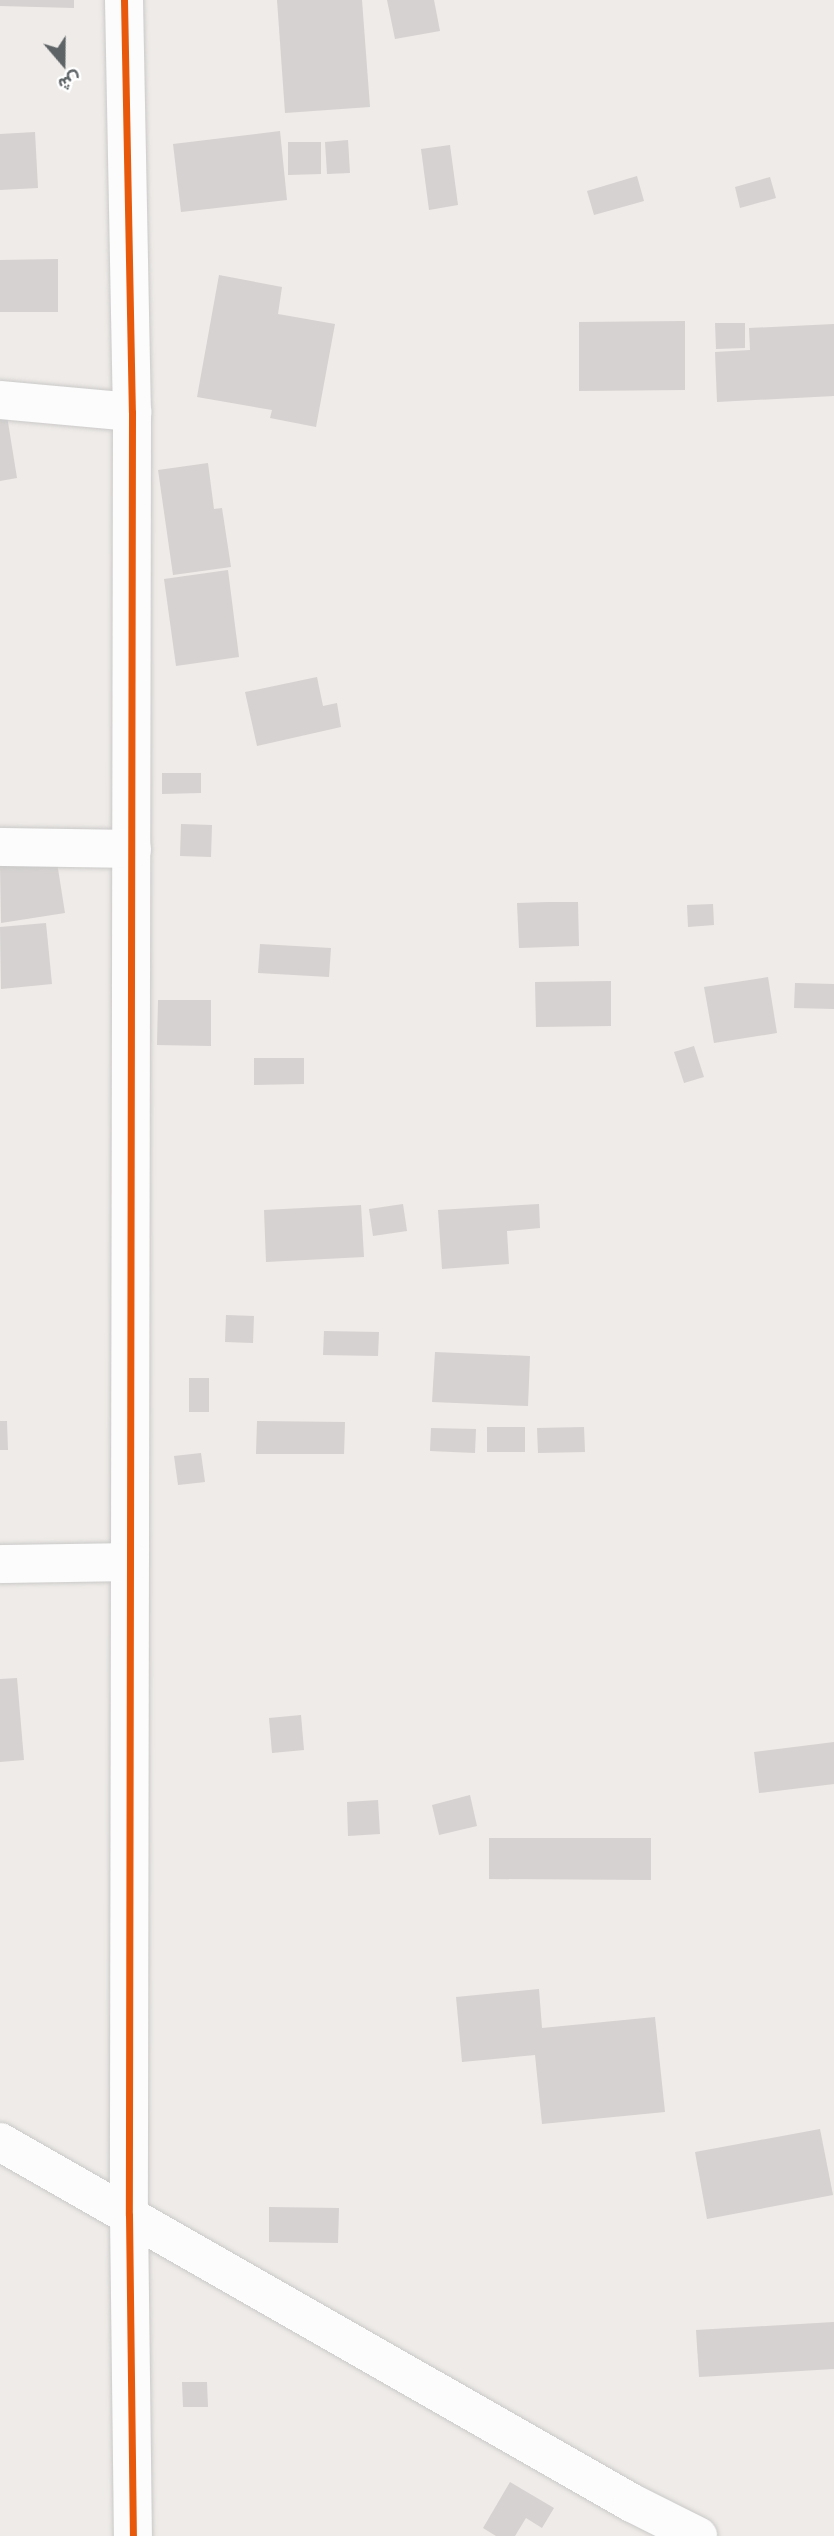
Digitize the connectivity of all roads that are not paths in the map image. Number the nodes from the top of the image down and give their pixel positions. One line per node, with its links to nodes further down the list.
1 (124, 0): 3 (street)
2 (0, 400): 3 (street)
3 (132, 412): 5 (street)
4 (0, 847): 5 (street)
5 (131, 849): 6 (street)
6 (130, 1562): 7 (street); 9 (street)
7 (0, 1564)
8 (0, 2142): 9 (street)
9 (129, 2215): 10 (street); 11 (street)
10 (133, 2536)
11 (698, 2536)

